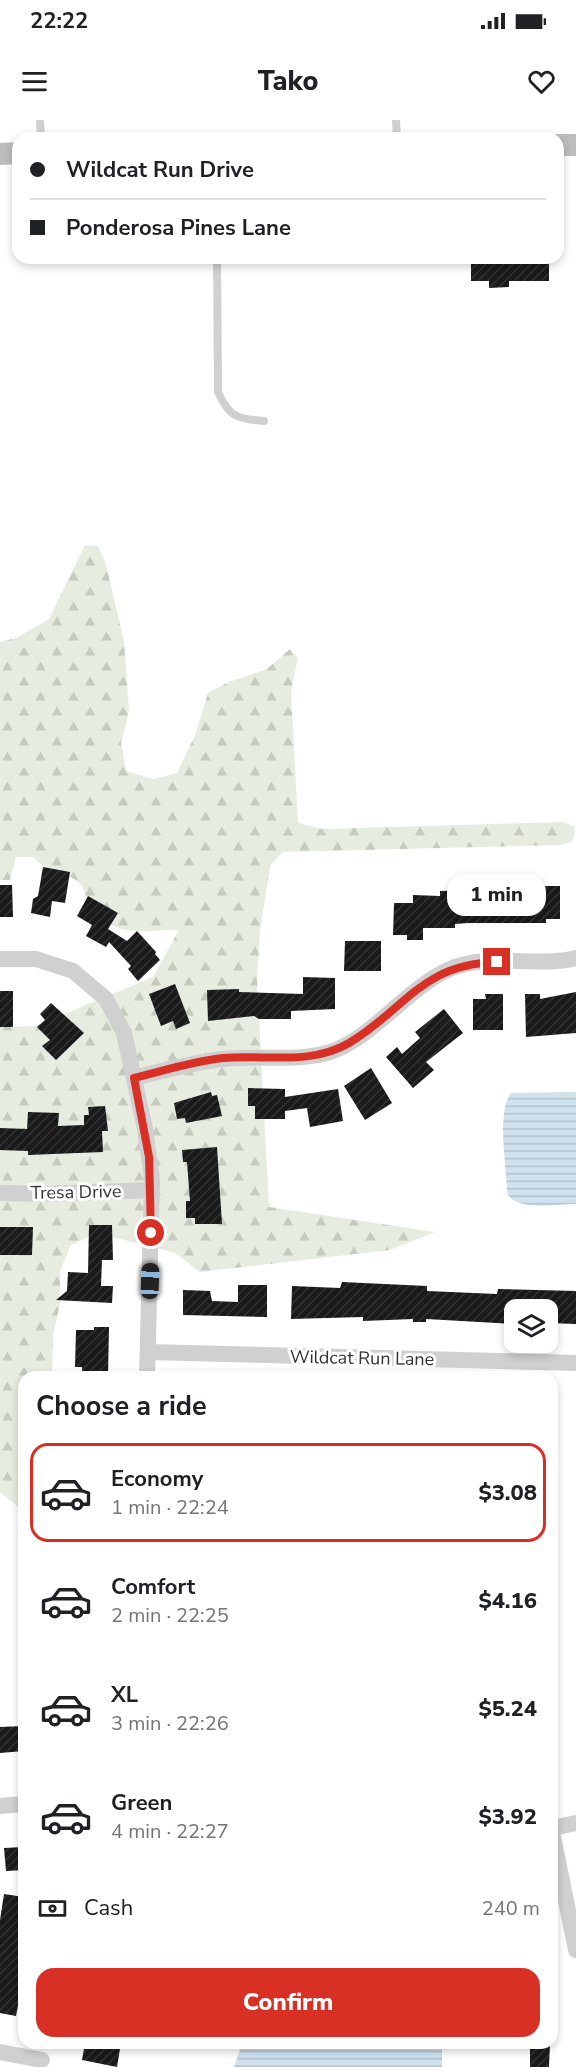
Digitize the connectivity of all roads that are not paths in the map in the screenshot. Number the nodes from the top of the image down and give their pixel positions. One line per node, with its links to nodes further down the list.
1 (218, 264): 2 (lane)
2 (264, 421)
3 (576, 958): 5 (street)
4 (0, 959): 5 (street)
5 (134, 1078): 6 (street)
6 (152, 1190): 7 (street, Tresa Drive); 8 (street)
7 (0, 1193)
8 (148, 1352): 9 (street, Wildcat Run Lane); 10 (street)
9 (576, 1363)
10 (147, 1371)
11 (18, 1804): 12 (street)
12 (0, 1806)
13 (576, 1823): 14 (street)
14 (558, 1828)
15 (558, 1860): 16 (street)
16 (576, 1950)
17 (0, 2052): 18 (street)
18 (42, 2063)

